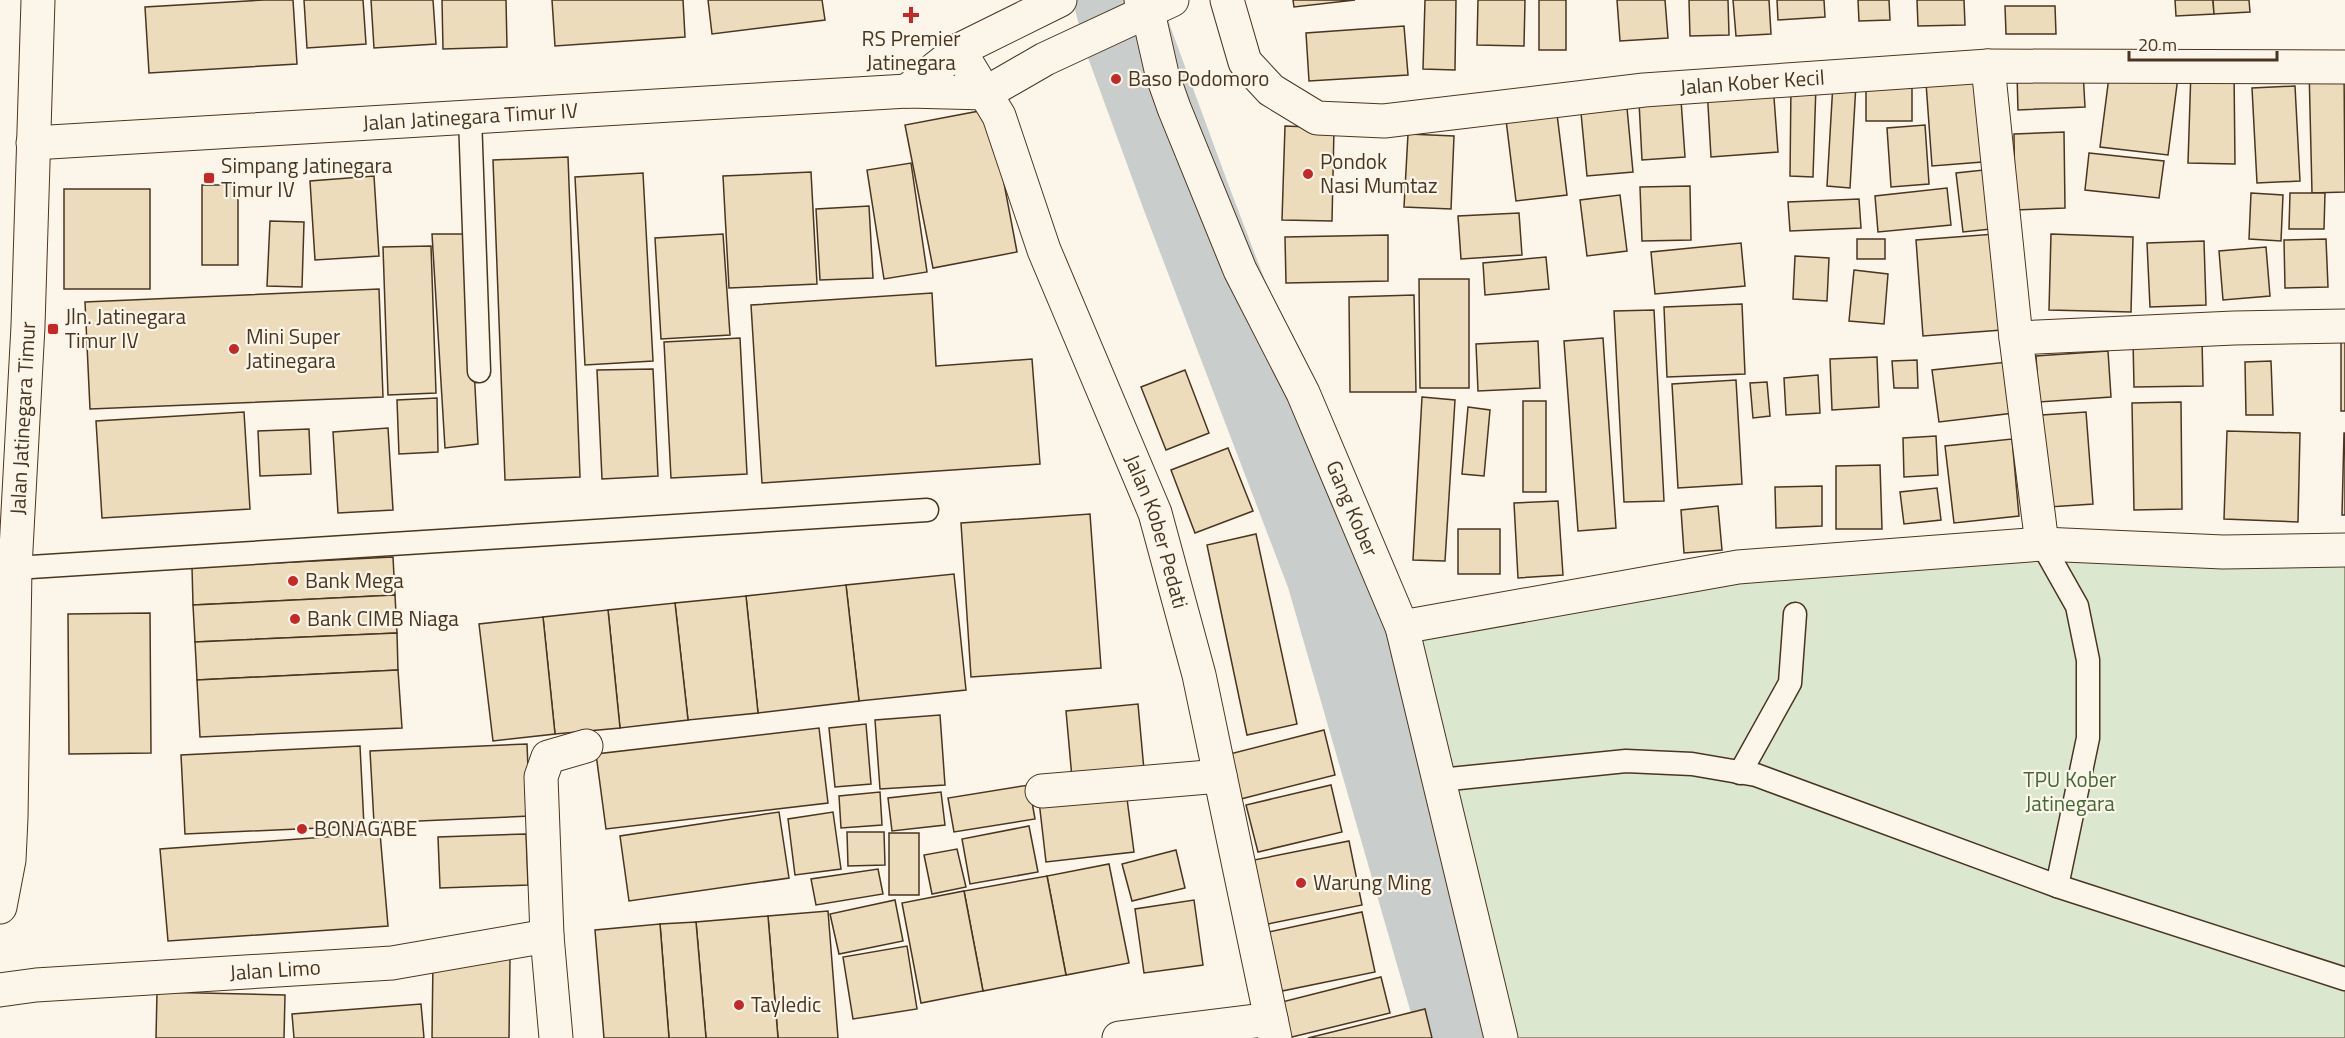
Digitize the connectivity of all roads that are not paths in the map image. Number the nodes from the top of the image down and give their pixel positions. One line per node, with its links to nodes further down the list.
1 (38, 0): 11 (street, Jalan Jatinegara Timur)
2 (1060, 0): 5 (street)
3 (1227, 0): 6 (street, Jalan Kober Kecil)
4 (1148, 7): 9 (street); 20 (street, Gang Kober)
5 (959, 50): 8 (street); 9 (street, Jalan Kober Pedati)
6 (1988, 66): 7 (street, Jalan Kober Kecil); 13 (street)
7 (2345, 67)
8 (908, 91): 9 (street, Jalan Jatinegara Timur IV); 10 (street, Jalan Jatinegara Timur IV)
9 (986, 93): 23 (street, Jalan Kober Pedati)
10 (470, 117): 11 (street, Jalan Jatinegara Timur IV); 14 (lane)
11 (33, 143): 18 (street, Jalan Jatinegara Timur)
12 (2345, 326): 13 (street)
13 (2016, 338): 16 (street)
14 (479, 371)
15 (927, 510): 18 (lane)
16 (2042, 544): 17 (street); 20 (street); 26 (lane)
17 (2345, 550)
18 (8, 568): 27 (street, Jalan Jatinegara Timur)
19 (1795, 614): 22 (lane)
20 (1402, 627): 24 (street, Gang Kober)
21 (586, 746): 28 (street)
22 (1740, 773): 24 (lane); 26 (lane)
23 (1220, 776): 25 (street); 31 (street, Jalan Kober Pedati)
24 (1440, 780): 34 (street, Gang Kober)
25 (1042, 791)
26 (2057, 886): 29 (lane)
27 (0, 907)
28 (548, 936): 30 (street, Jalan Limo); 32 (street)
29 (2345, 979)
30 (0, 990)
31 (1273, 1029): 33 (street)
32 (556, 1038)
33 (1119, 1038)
34 (1500, 1038)

